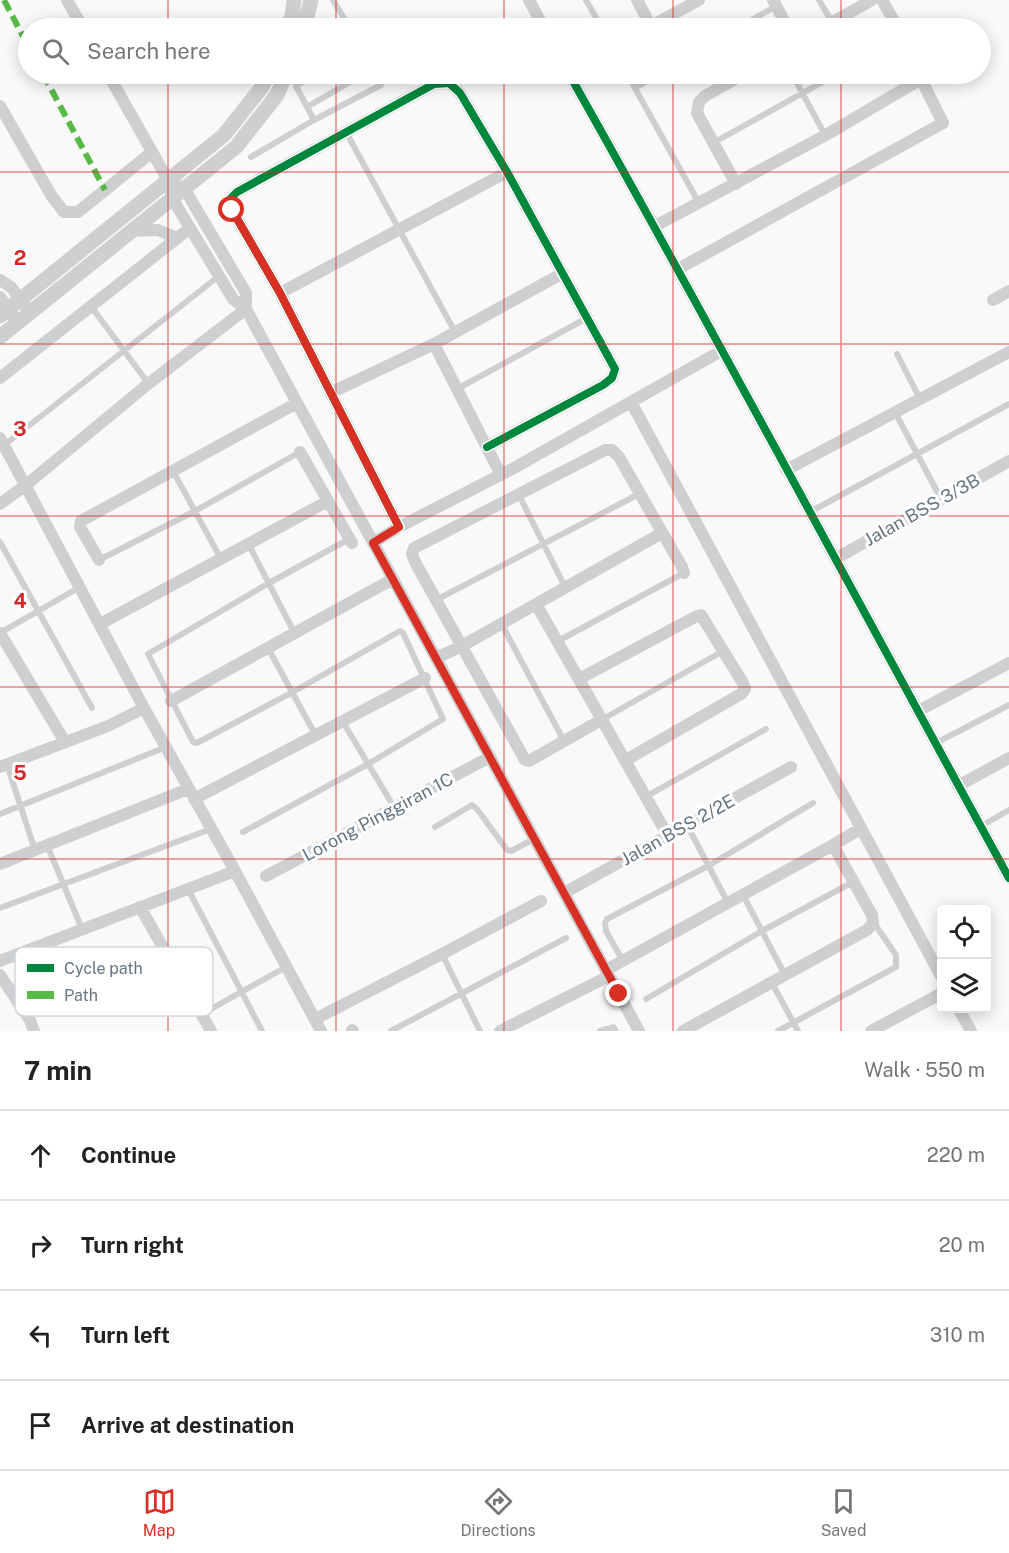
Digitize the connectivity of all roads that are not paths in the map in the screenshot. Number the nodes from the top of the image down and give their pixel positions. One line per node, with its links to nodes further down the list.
1 (67, 0): 13 (street)
2 (294, 0): 14 (street)
3 (311, 0): 15 (street)
4 (333, 0): 16 (lane)
5 (529, 0): 17 (street)
6 (586, 0): 18 (lane)
7 (637, 0): 19 (street)
8 (699, 0): 20 (street)
9 (819, 0): 23 (lane)
10 (872, 0): 24 (street)
11 (882, 0): 25 (street)
12 (774, 3): 21 (lane); 22 (street)
13 (77, 18)
14 (291, 18)
15 (306, 18)
16 (344, 18)
17 (539, 18)
18 (596, 18)
19 (645, 18)
20 (666, 18)
21 (752, 18)
22 (782, 18)
23 (825, 18)
24 (841, 18)
25 (892, 18)
26 (114, 84): 50 (street)
27 (263, 84): 53 (street)
28 (282, 84): 55 (street)
29 (299, 84): 45 (lane)
30 (347, 84): 45 (lane)
31 (380, 84): 46 (lane)
32 (434, 84): 47 (street)
33 (451, 84): 52 (street)
34 (575, 84): 57 (street)
35 (633, 84): 42 (lane)
36 (642, 84): 42 (lane)
37 (726, 84): 49 (street)
38 (798, 84): 43 (lane)
39 (819, 84): 43 (lane)
40 (907, 84): 48 (street)
41 (924, 84): 62 (street)
42 (635, 88): 56 (lane)
43 (803, 93): 48 (lane); 49 (lane)
44 (0, 106): 50 (street)
45 (307, 107): 46 (lane)
46 (314, 120): 51 (lane)
47 (346, 132): 59 (lane); 67 (street)
48 (826, 135): 54 (street)
49 (713, 142): 54 (street)
50 (152, 152): 53 (street)
51 (251, 157)
52 (507, 172): 59 (street); 63 (street)
53 (168, 180): 55 (street); 68 (street)
54 (736, 184): 56 (street)
55 (178, 193): 58 (street); 60 (street); 72 (street)
56 (699, 204): 57 (street)
57 (655, 226): 62 (street)
58 (190, 228): 61 (street); 64 (street)
59 (399, 229): 67 (street); 76 (lane)
60 (131, 231): 61 (street); 73 (street)
61 (177, 238): 70 (street)
62 (678, 268): 80 (street)
63 (563, 273): 74 (street); 76 (street)
64 (219, 276): 72 (street); 79 (lane)
65 (0, 280): 68 (street)
66 (1009, 291): 69 (street)
67 (280, 293): 86 (street)
68 (20, 299): 71 (street); 73 (street)
69 (993, 300)
70 (90, 305): 79 (lane); 83 (street)
71 (3, 308): 75 (street)
72 (246, 309): 84 (street); 89 (street)
73 (31, 312): 75 (street)
74 (587, 318): 85 (lane); 93 (street)
75 (18, 322): 77 (street)
76 (455, 333): 78 (street)
77 (0, 337)
78 (434, 344): 85 (street); 86 (street)
79 (123, 350): 84 (lane); 92 (lane)
80 (721, 351): 88 (street); 97 (street)
81 (1009, 352): 87 (street)
82 (897, 354): 87 (lane)
83 (0, 378)
84 (148, 384): 100 (street)
85 (457, 389): 93 (street)
86 (330, 393): 108 (street)
87 (920, 399): 91 (street)
88 (631, 402): 99 (street); 170 (street)
89 (297, 403): 98 (street); 112 (street)
90 (1009, 404): 95 (lane)
91 (895, 412): 95 (lane); 97 (street)
92 (1, 444): 100 (street)
93 (486, 447): 99 (street)
94 (300, 452): 104 (street); 106 (lane)
95 (916, 454): 103 (lane); 107 (lane)
96 (1009, 461): 103 (street, Jalan BSS 3/3B)
97 (786, 470): 107 (street)
98 (173, 471): 106 (lane); 116 (street)
99 (501, 475): 108 (street)
100 (26, 485): 105 (street); 121 (street)
101 (639, 494): 102 (street); 109 (street); 113 (lane)
102 (519, 495): 113 (lane); 123 (street)
103 (941, 499): 115 (street, Jalan BSS 3/3B)
104 (328, 501): 110 (street); 114 (street)
105 (0, 504)
106 (195, 511): 116 (lane); 117 (lane)
107 (809, 512): 115 (street)
108 (399, 527): 112 (street)
109 (662, 533): 118 (street); 122 (street)
110 (351, 541): 120 (lane)
111 (0, 542): 125 (lane)
112 (373, 543): 119 (street)
113 (544, 543): 122 (lane); 123 (lane)
114 (249, 545): 117 (street); 120 (lane)
115 (835, 559): 143 (street)
116 (99, 560)
117 (222, 560): 127 (street)
118 (684, 573): 130 (lane)
119 (393, 579): 129 (street); 134 (street)
120 (269, 583): 129 (lane); 139 (lane)
121 (80, 587): 125 (lane); 127 (street)
122 (566, 587): 124 (street)
123 (435, 600): 131 (street)
124 (536, 604): 126 (street); 130 (street)
125 (38, 610): 128 (lane); 141 (lane)
126 (501, 623): 131 (street); 149 (lane)
127 (100, 624): 142 (street)
128 (0, 633): 148 (street)
129 (295, 634): 132 (street)
130 (558, 641): 137 (street)
131 (460, 647): 134 (street); 149 (street)
132 (268, 648): 138 (lane); 139 (street)
133 (724, 651): 137 (street); 144 (lane); 154 (street)
134 (436, 658): 152 (street)
135 (1009, 663): 143 (street)
136 (425, 678): 138 (lane); 145 (street); 155 (lane)
137 (579, 679): 144 (street)
138 (293, 692): 139 (lane); 147 (lane)
139 (171, 701)
140 (1009, 705): 150 (lane)
141 (92, 708)
142 (144, 708): 148 (street); 151 (street)
143 (918, 711): 150 (street)
144 (603, 719): 149 (street); 154 (street)
145 (343, 722): 147 (street); 155 (lane)
146 (766, 729): 160 (lane)
147 (317, 736): 159 (street)
148 (65, 742): 156 (street)
149 (565, 742)
150 (936, 744): 158 (street)
151 (166, 747): 159 (street); 162 (lane)
152 (490, 757): 163 (street, Lorong Pinggiran 1C); 173 (street)
153 (1009, 758): 158 (street)
154 (626, 760): 160 (street)
155 (368, 764): 163 (lane); 171 (lane)
156 (4, 766): 162 (lane)
157 (791, 767): 166 (street, Jalan BSS 2/2E)
158 (958, 786): 167 (street)
159 (191, 794): 169 (street); 175 (street)
160 (647, 796): 172 (street)
161 (813, 803): 178 (lane)
162 (20, 807): 165 (lane); 175 (lane)
163 (394, 807): 180 (street, Lorong Pinggiran 1C)
164 (1009, 810): 167 (lane)
165 (0, 814)
166 (687, 825): 172 (street, Jalan BSS 2/2E); 178 (lane)
167 (980, 826): 176 (street)
168 (435, 827): 173 (lane)
169 (211, 829): 179 (street); 183 (lane)
170 (860, 830): 174 (street); 202 (street)
171 (243, 832)
172 (668, 836): 185 (street, Jalan BSS 2/2E)
173 (534, 838): 185 (street)
174 (833, 845): 182 (street); 186 (street)
175 (41, 848): 177 (street); 183 (lane)
176 (1005, 863): 181 (street)
177 (0, 864)
178 (708, 866): 188 (lane); 200 (lane)
179 (235, 871): 184 (street); 201 (street)
180 (266, 876)
181 (1009, 878)
182 (853, 882): 191 (street); 193 (lane)
183 (65, 885): 189 (lane); 192 (lane)
184 (188, 889): 190 (street); 207 (lane)
185 (564, 893): 203 (street)
186 (743, 895): 188 (street); 193 (lane)
187 (541, 901): 197 (street)
188 (728, 903): 200 (street)
189 (0, 908)
190 (140, 908): 192 (street); 196 (street)
191 (873, 923): 205 (street); 217 (lane)
192 (82, 929): 195 (street)
193 (762, 931): 205 (lane); 211 (lane)
194 (566, 938): 208 (lane)
195 (36, 947)
196 (163, 947)
197 (442, 954): 208 (lane); 216 (street)
198 (15, 955): 199 (street)
199 (0, 961)
200 (623, 961): 203 (street)
201 (286, 967): 207 (lane); 216 (street)
202 (937, 969)
203 (608, 973): 218 (street); 227 (street)
204 (0, 975): 210 (street)
205 (785, 975): 206 (street)
206 (772, 983): 217 (lane); 228 (street)
207 (241, 992): 212 (lane); 221 (lane)
208 (462, 992): 223 (lane); 224 (lane)
209 (937, 996): 231 (street)
210 (15, 998)
211 (646, 999)
212 (213, 1008)
213 (961, 1013): 232 (street)
214 (27, 1016): 219 (street)
215 (203, 1016): 220 (street)
216 (315, 1019): 222 (street)
217 (793, 1022): 229 (lane); 230 (lane)
218 (507, 1029)
219 (34, 1031)
220 (211, 1031)
221 (262, 1031)
222 (321, 1031)
223 (392, 1031)
224 (480, 1031)
225 (600, 1031): 226 (lane)
226 (616, 1031)
227 (639, 1031)
228 (683, 1031)
229 (778, 1031)
230 (798, 1031)
231 (871, 1031)
232 (970, 1031)

